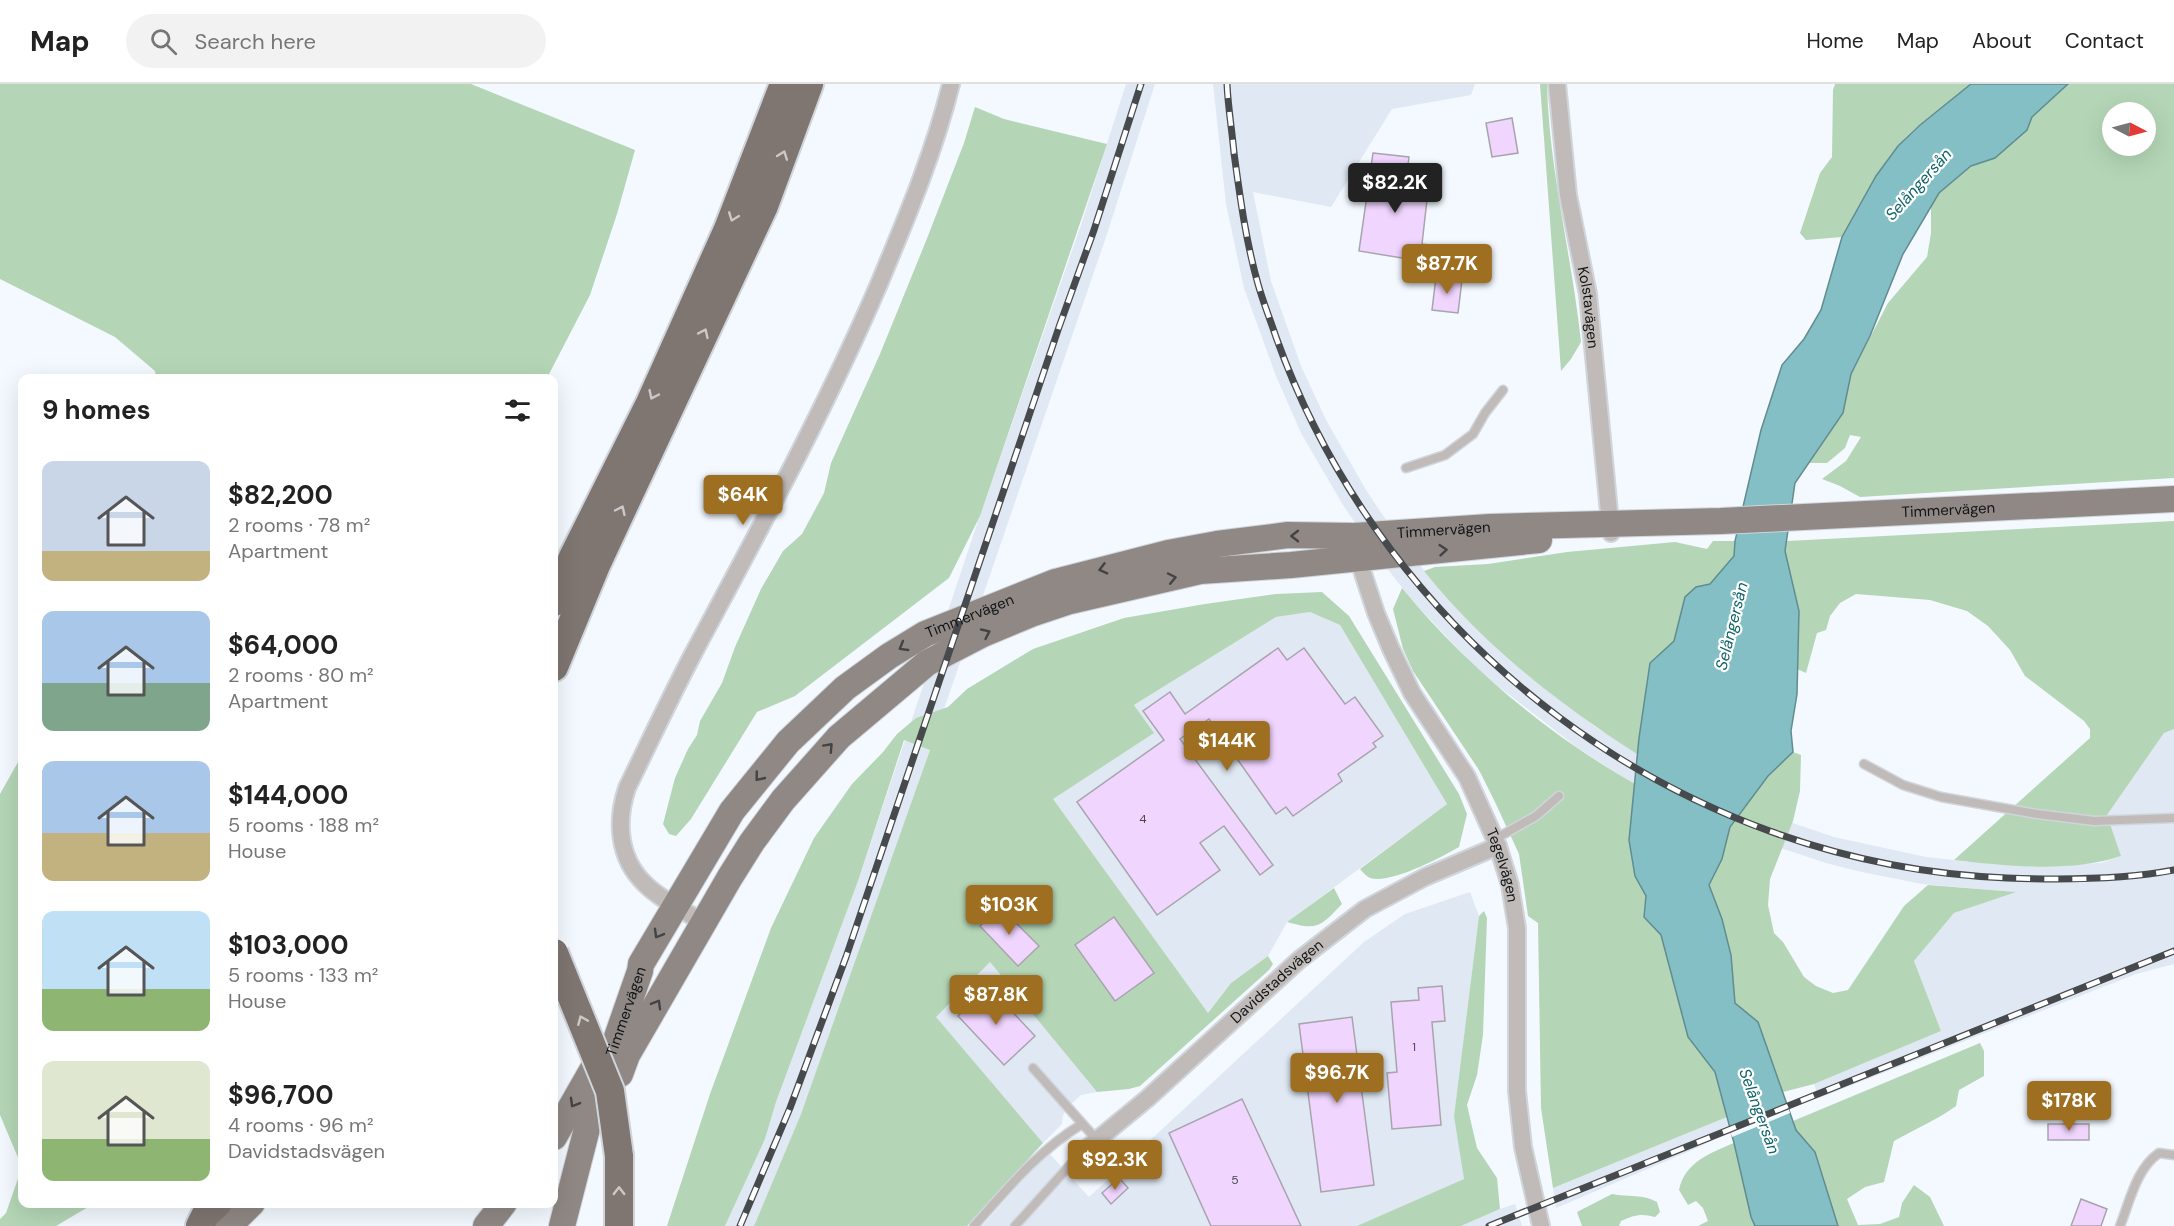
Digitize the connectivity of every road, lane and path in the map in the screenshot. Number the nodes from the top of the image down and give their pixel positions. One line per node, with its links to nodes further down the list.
1 (784, 84): 11 (highway, one-way to 11)
2 (809, 84): 10 (highway, one-way to 2)
3 (951, 84): 18 (street)
4 (1557, 84): 8 (street, Kolstavägen)
5 (1503, 390): 6 (lane)
6 (1406, 468)
7 (2174, 499): 8 (main road, Timmervägen)
8 (1610, 528): 9 (main road, Timmervägen)
9 (1355, 547): 17 (street, Tegelvägen); 18 (main road, Timmervägen, one-way to 18); 19 (main road, Timmervägen, one-way to 9)
10 (597, 563): 12 (main road); 13 (highway)
11 (558, 593)
12 (558, 639)
13 (558, 657)
14 (1864, 764): 16 (lane)
15 (1559, 796): 17 (lane)
16 (2174, 818)
17 (1497, 843): 25 (street, Davidstadsvägen); 39 (street, Tegelvägen)
18 (675, 905): 19 (street); 21 (main road, Timmervägen, one-way to 21)
19 (704, 923): 35 (main road, Timmervägen, one-way to 19)
20 (558, 962): 36 (highway, one-way to 20, bridge)
21 (641, 964): 24 (main road, one-way to 24); 34 (main road, Timmervägen)
22 (1033, 1068): 23 (lane)
23 (1082, 1124): 25 (lane); 37 (lane)
24 (558, 1130)
25 (1096, 1139): 26 (street, Davidstadsvägen)
26 (1080, 1154): 38 (lane)
27 (2174, 1155): 40 (lane)
28 (213, 1208): 31 (highway)
29 (247, 1208): 32 (main road)
30 (500, 1208): 33 (main road)
31 (200, 1226)
32 (229, 1226)
33 (486, 1226)
34 (562, 1226)
35 (576, 1226)
36 (619, 1226)
37 (974, 1226)
38 (1015, 1226)
39 (1541, 1226)
40 (2120, 1226)

